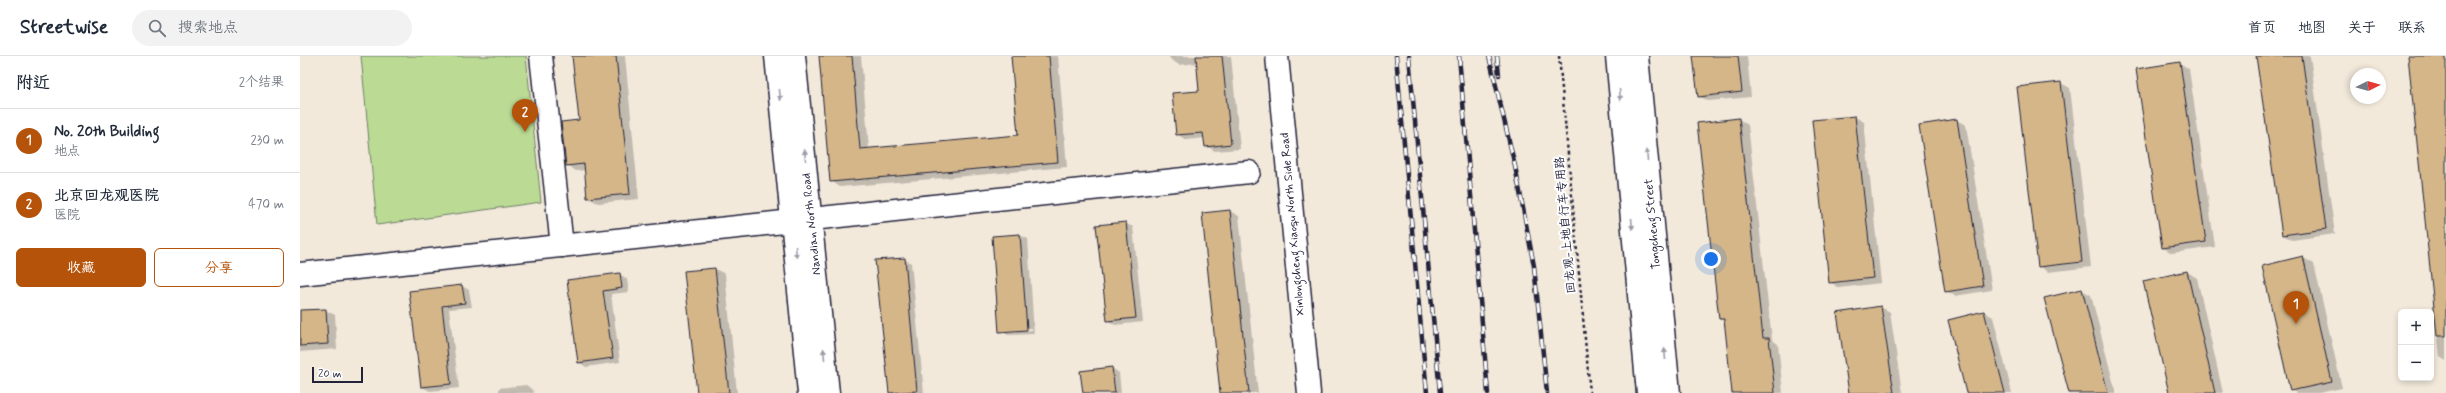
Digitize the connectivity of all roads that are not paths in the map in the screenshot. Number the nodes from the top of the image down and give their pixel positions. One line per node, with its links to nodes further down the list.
1 (541, 56): 9 (main road)
2 (776, 56): 8 (main road, Nandian North Road, one-way to 8)
3 (794, 56): 8 (main road, Nandian North Road, one-way to 3)
4 (1277, 56): 13 (main road, Xinlongcheng Xiaoqu North Side Road)
5 (1616, 56): 14 (main road, Tongcheng Street, one-way to 14)
6 (1637, 56): 15 (main road, Tongcheng Street, one-way to 6)
7 (1249, 172): 8 (main road)
8 (803, 220): 9 (main road); 11 (main road, Nandian North Road, one-way to 11); 12 (main road, Nandian North Road, one-way to 8)
9 (562, 246): 10 (main road)
10 (300, 274)
11 (809, 393)
12 (828, 393)
13 (1309, 393)
14 (1648, 393)
15 (1669, 393)

